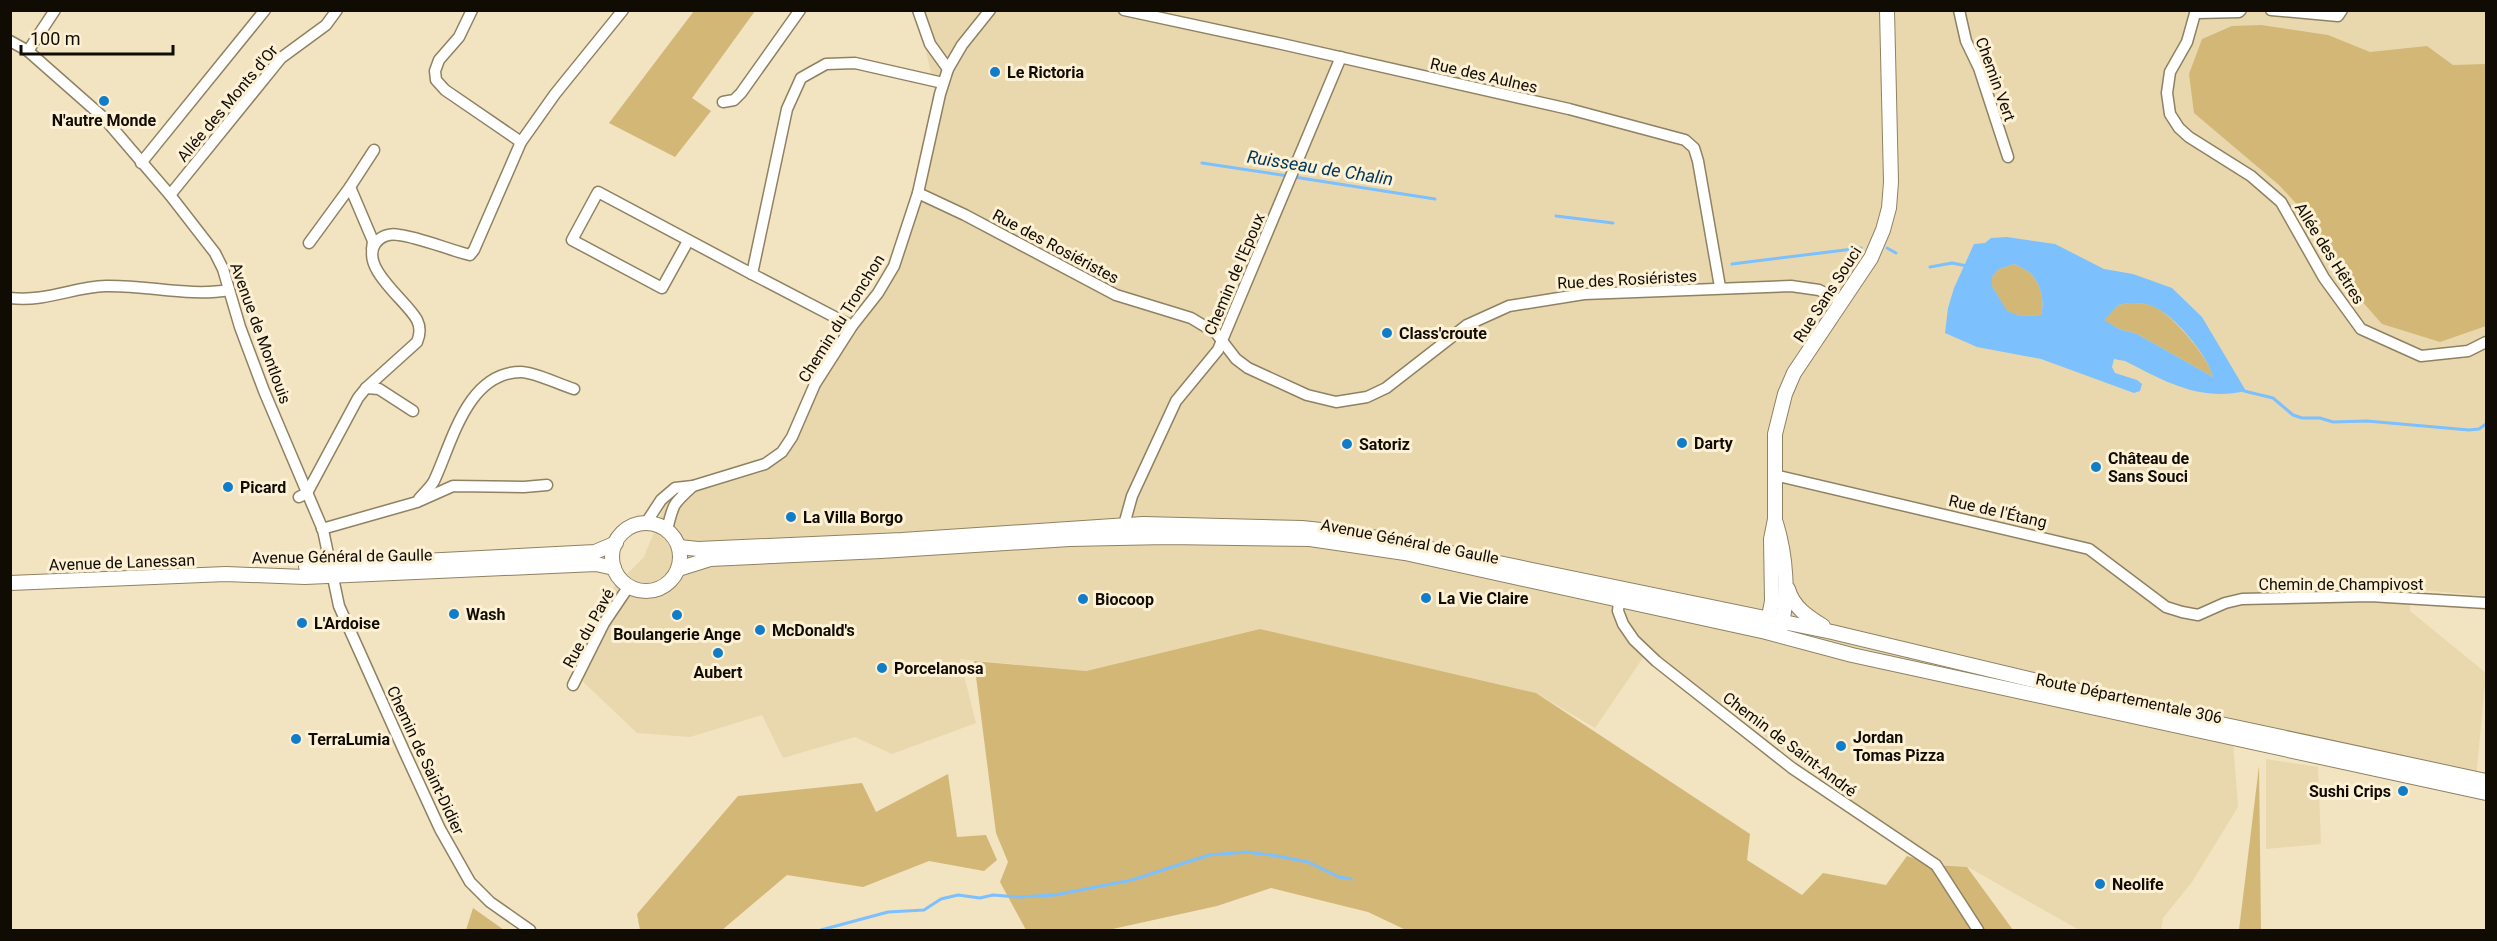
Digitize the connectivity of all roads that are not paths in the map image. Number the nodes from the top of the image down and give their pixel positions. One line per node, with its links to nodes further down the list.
1 (55, 10): 17 (street)
2 (265, 10): 25 (street)
3 (337, 10): 28 (street, Allée des Monts d'Or)
4 (472, 10): 22 (street)
5 (623, 10): 22 (street)
6 (801, 10): 21 (street)
7 (918, 10): 19 (street)
8 (990, 10): 19 (street, Chemin du Tronchon)
9 (1124, 10): 18 (street, Rue des Aulnes)
10 (1887, 10): 36 (main road, Rue Sans Souci)
11 (1959, 10): 24 (street, Chemin Vert)
12 (2241, 10): 15 (street)
13 (2271, 10): 14 (street)
14 (2342, 10)
15 (2197, 12): 39 (street, Allée des Hêtres)
16 (10, 41): 17 (street, Avenue de Montlouis)
17 (28, 51): 25 (street, Avenue de Montlouis)
18 (1341, 57): 33 (street, Rue des Aulnes); 38 (street, Chemin de l'Epoux)
19 (948, 69): 20 (street, Chemin du Tronchon)
20 (944, 83): 27 (street, Chemin du Tronchon); 32 (street)
21 (723, 102)
22 (521, 142): 31 (street)
23 (374, 150): 26 (street)
24 (2008, 157)
25 (141, 163): 28 (street, Avenue de Montlouis)
26 (350, 187): 30 (street); 31 (street)
27 (918, 193): 37 (street, Chemin du Tronchon); 38 (street, Rue des Rosiéristes)
28 (171, 195): 34 (street, Avenue de Montlouis)
29 (688, 241): 29 (street); 32 (street)
30 (309, 243)
31 (372, 249): 40 (street)
32 (752, 274): 37 (street)
33 (1720, 287): 36 (street, Rue des Rosiéristes); 38 (street, Rue des Rosiéristes)
34 (230, 290): 35 (street); 46 (street, Avenue de Montlouis)
35 (10, 298)
36 (1843, 302): 43 (main road, Rue Sans Souci)
37 (852, 326): 45 (street, Chemin du Tronchon)
38 (1222, 341): 52 (street, Chemin de l'Epoux)
39 (2487, 342)
40 (366, 388): 42 (street); 46 (street)
41 (574, 389): 47 (street)
42 (413, 411)
43 (1774, 475): 48 (main road, Rue Sans Souci); 65 (street, Rue de l'Étang)
44 (547, 485): 47 (street)
45 (693, 486): 49 (street, Chemin du Tronchon); 51 (street, Chemin du Tronchon)
46 (303, 495): 50 (street, Avenue de Montlouis)
47 (417, 502): 50 (street)
48 (1775, 519): 60 (main road, Rue Sans Souci); 66 (main road, Rue Sans Souci)
49 (646, 523): 51 (main road); 53 (main road)
50 (322, 529): 57 (street, Avenue de Montlouis)
51 (667, 530): 54 (main road)
52 (1122, 531): 54 (main road, Avenue Général de Gaulle); 56 (main road, Avenue Général de Gaulle); 63 (main road, Avenue Général de Gaulle)
53 (616, 543): 55 (main road); 58 (main road, Avenue Général de Gaulle)
54 (679, 547): 56 (main road)
55 (614, 568): 58 (main road, Avenue Général de Gaulle); 62 (main road)
56 (678, 569): 62 (main road)
57 (333, 570): 58 (main road, Avenue Général de Gaulle); 59 (main road, Avenue Général de Gaulle); 59 (main road, Avenue Général de Gaulle); 71 (street, Chemin de Saint-Didier)
58 (350, 570)
59 (236, 574): 61 (main road, Avenue de Lanessan)
60 (1784, 577): 66 (main road, Rue Sans Souci); 67 (main road)
61 (10, 583)
62 (628, 586): 68 (street, Rue du Pavé)
63 (1620, 595): 66 (main road, Route Départementale 306); 72 (street, Chemin de Saint-André)
64 (2487, 603): 65 (street, Chemin de Champivost)
65 (2198, 615)
66 (1778, 626): 67 (main road, Route Départementale 306); 70 (main road, Route Départementale 306)
67 (1833, 632): 69 (main road, Route Départementale 306)
68 (573, 686)
69 (2487, 781)
70 (2487, 793)
71 (530, 930)
72 (1978, 930)

